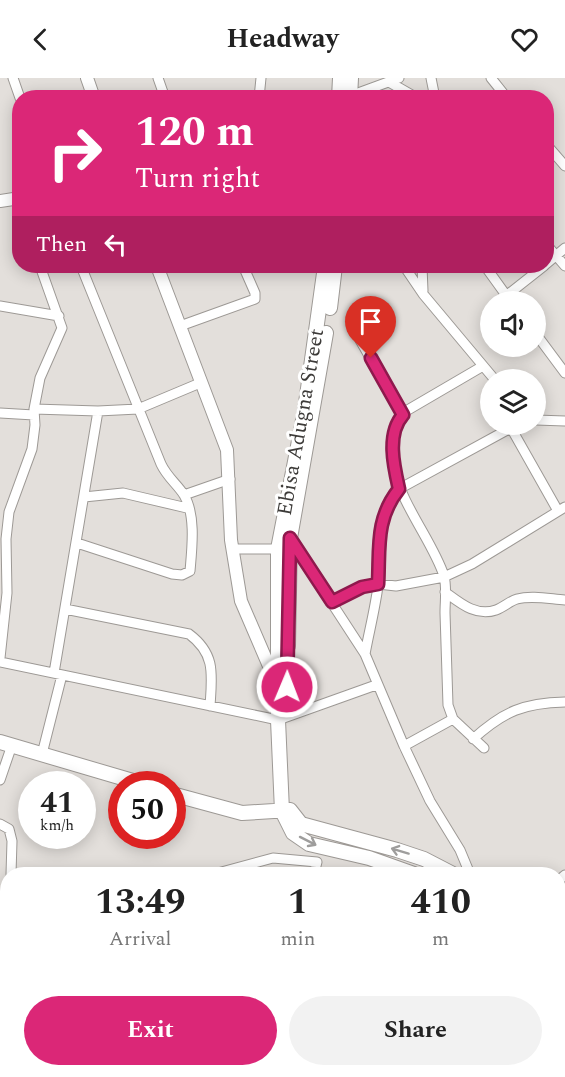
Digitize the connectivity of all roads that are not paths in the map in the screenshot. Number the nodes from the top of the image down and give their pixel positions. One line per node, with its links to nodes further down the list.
1 (399, 78): 3 (street)
2 (491, 78): 6 (street)
3 (389, 82): 4 (street); 5 (street)
4 (368, 90)
5 (403, 90)
6 (501, 90)
7 (554, 153): 8 (street)
8 (565, 166)
9 (565, 248): 10 (street)
10 (556, 255): 11 (street)
11 (565, 266)
12 (43, 273): 26 (street)
13 (84, 273): 34 (street)
14 (160, 273): 27 (street)
15 (246, 273): 27 (street)
16 (324, 273): 49 (main road, Ebisa Adugna Street)
17 (334, 273): 49 (main road, Ebisa Adugna Street)
18 (409, 273): 24 (street)
19 (422, 273): 24 (street)
20 (489, 273): 22 (street)
21 (537, 273): 23 (street)
22 (503, 291)
23 (517, 291)
24 (423, 294): 30 (street)
25 (0, 306): 26 (street)
26 (59, 316): 36 (street)
27 (180, 326): 33 (street)
28 (360, 340): 38 (street)
29 (546, 347): 32 (street)
30 (483, 366): 31 (street); 38 (street)
31 (486, 369)
32 (565, 373)
33 (200, 383): 34 (street); 43 (street)
34 (138, 409): 35 (street); 45 (street)
35 (98, 411): 36 (street); 46 (street)
36 (34, 412): 37 (street); 51 (street)
37 (0, 413)
38 (403, 415): 44 (street)
39 (546, 420): 40 (street)
40 (565, 421)
41 (498, 435): 44 (street)
42 (519, 435): 48 (street)
43 (230, 478): 45 (street); 52 (street)
44 (399, 489): 54 (street); 55 (street)
45 (184, 495): 47 (street)
46 (84, 497): 47 (street); 50 (street)
47 (187, 508): 50 (street)
48 (562, 509): 54 (street)
49 (285, 533): 53 (main road, Ebisa Adugna Street); 58 (street); 67 (main road, Ebisa Adugna Street)
50 (77, 543): 59 (street)
51 (3, 545): 61 (street)
52 (233, 549): 53 (street); 64 (street)
53 (278, 549): 64 (main road, Ebisa Adugna Street)
54 (444, 577): 55 (street); 56 (street)
55 (378, 584): 58 (street); 60 (street)
56 (445, 592): 57 (street); 68 (street)
57 (565, 600)
58 (332, 602): 60 (street)
59 (65, 609): 62 (street); 66 (street)
60 (365, 654): 63 (street)
61 (0, 660): 62 (street)
62 (58, 674): 66 (street); 73 (street)
63 (376, 685): 67 (street); 71 (street)
64 (279, 687): 67 (main road, Ebisa Adugna Street)
65 (565, 702): 69 (street)
66 (210, 706): 67 (street)
67 (282, 719): 77 (main road, Ebisa Adugna Street); 77 (main road, Ebisa Adugna Street)
68 (453, 719): 69 (street); 71 (street)
69 (474, 739): 72 (street)
70 (6, 744): 73 (main road); 75 (street)
71 (404, 746): 84 (street)
72 (484, 748)
73 (42, 754): 74 (main road)
74 (108, 774)
75 (0, 780)
76 (186, 798): 77 (main road)
77 (286, 811): 82 (main road, one-way to 82); 83 (main road, one-way to 77)
78 (0, 824): 79 (street)
79 (11, 867)
80 (253, 867): 81 (street)
81 (315, 867)
82 (394, 867)
83 (439, 867)
84 (467, 867)

